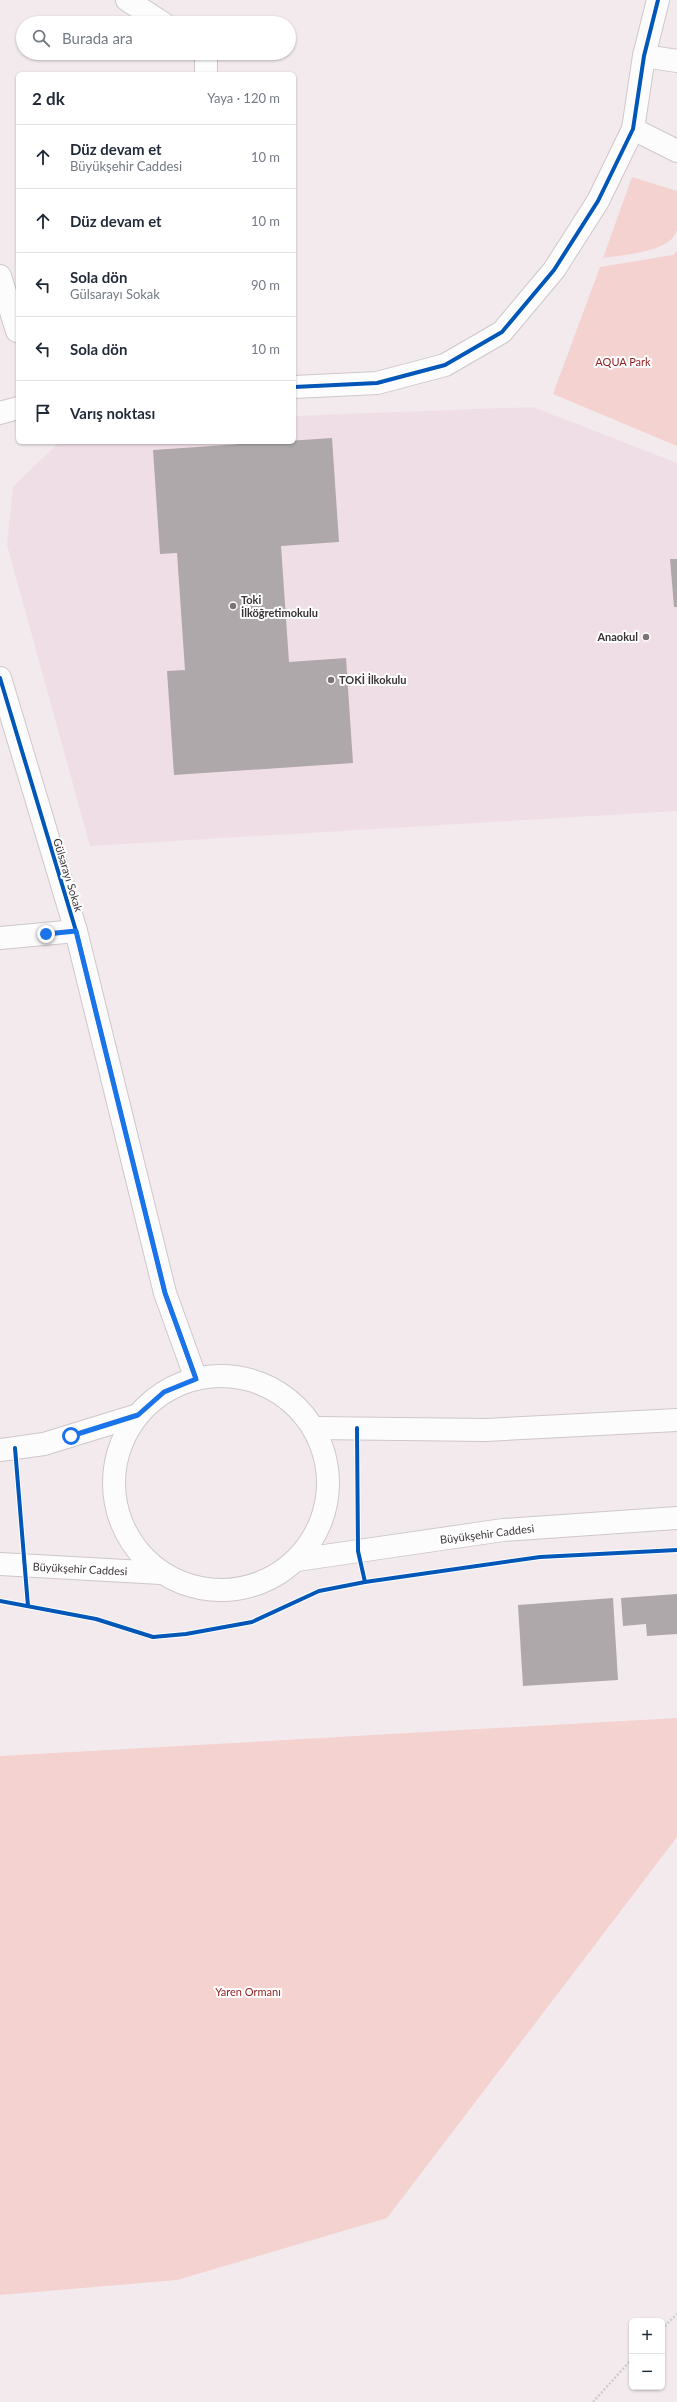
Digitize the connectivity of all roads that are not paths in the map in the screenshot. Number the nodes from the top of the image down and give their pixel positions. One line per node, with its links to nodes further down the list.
1 (127, 0): 3 (main road)
2 (658, 0): 4 (main road)
3 (152, 16)
4 (644, 56): 6 (main road); 8 (main road)
5 (206, 60): 7 (main road)
6 (677, 61)
7 (206, 72)
8 (633, 129): 9 (main road); 12 (main road)
9 (677, 151)
10 (0, 276): 11 (main road)
11 (16, 328)
12 (296, 387)
13 (16, 409): 14 (main road)
14 (0, 413)
15 (0, 678): 16 (main road, Gülsarayı Sokak)
16 (76, 931): 17 (main road); 18 (main road, Gülsarayı Sokak)
17 (0, 938)
18 (196, 1379): 19 (main road); 21 (main road)
19 (138, 1415): 22 (main road); 26 (main road)
20 (677, 1420): 21 (main road)
21 (314, 1428): 24 (main road)
22 (0, 1450)
23 (677, 1518): 24 (main road, Büyükşehir Caddesi)
24 (297, 1560): 26 (main road)
25 (0, 1564): 26 (main road, Büyükşehir Caddesi)
26 (161, 1573)

